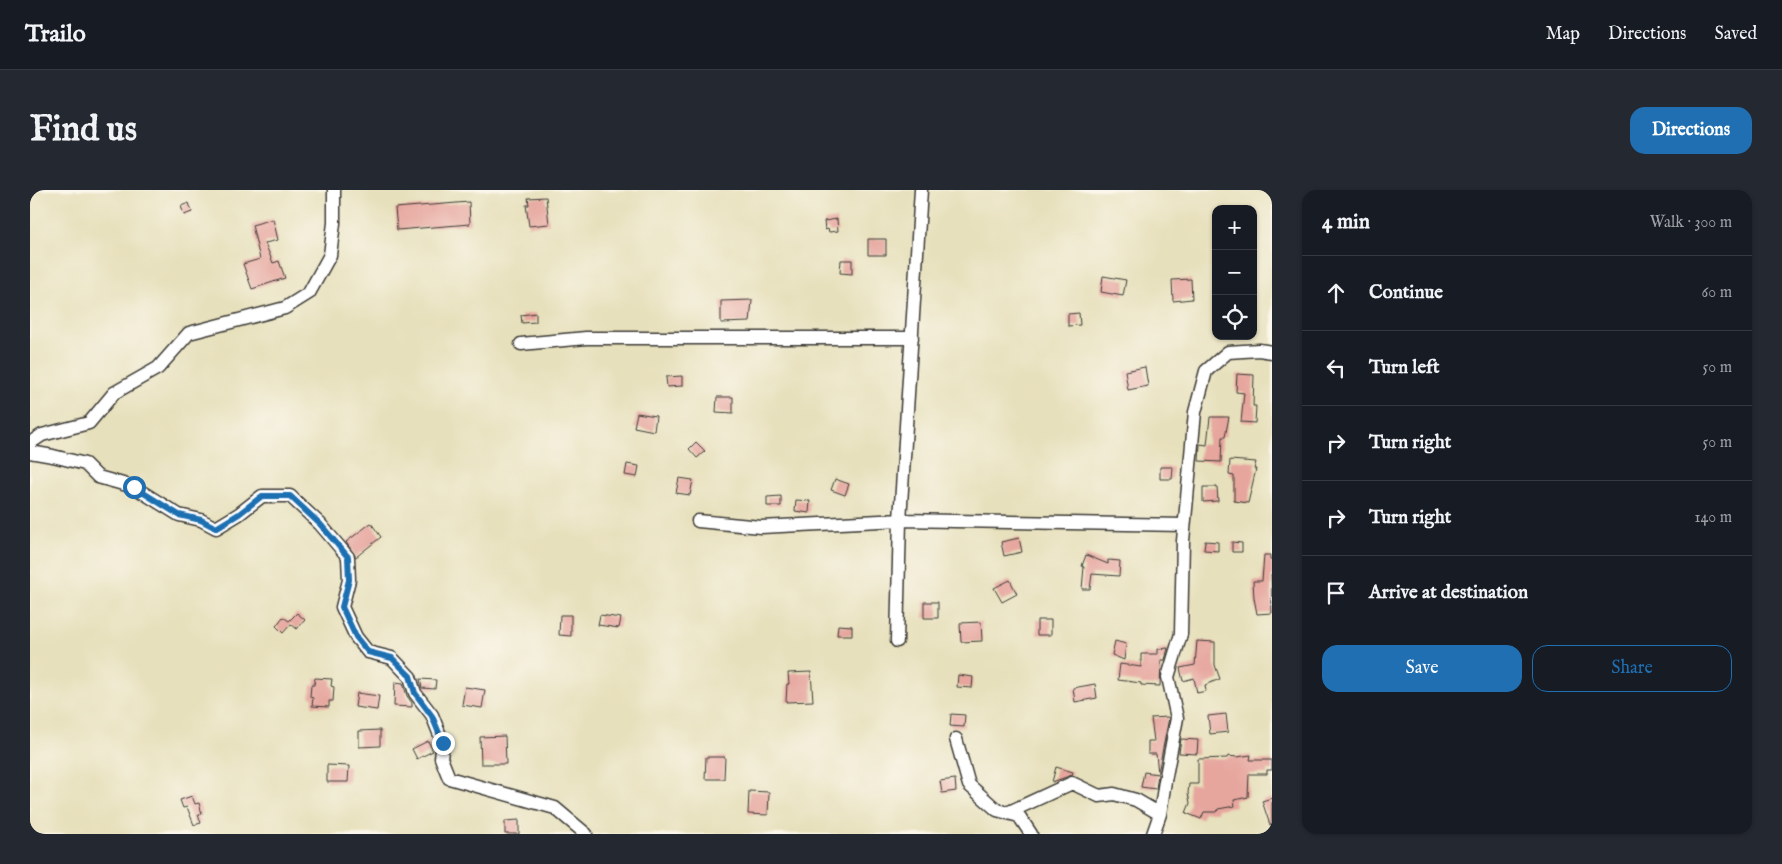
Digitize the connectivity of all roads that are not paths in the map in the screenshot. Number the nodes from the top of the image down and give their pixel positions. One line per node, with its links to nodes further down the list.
1 (334, 190): 6 (street)
2 (921, 190): 3 (street)
3 (912, 338): 4 (street); 8 (street)
4 (521, 344)
5 (1272, 352): 10 (street)
6 (30, 443)
7 (30, 452): 15 (street)
8 (900, 520): 9 (street); 10 (street); 11 (street)
9 (698, 521)
10 (1184, 525): 14 (street)
11 (897, 641)
12 (956, 739): 13 (street)
13 (1007, 813): 14 (street); 16 (street)
14 (1160, 814): 17 (street)
15 (586, 834)
16 (1030, 834)
17 (1153, 834)

